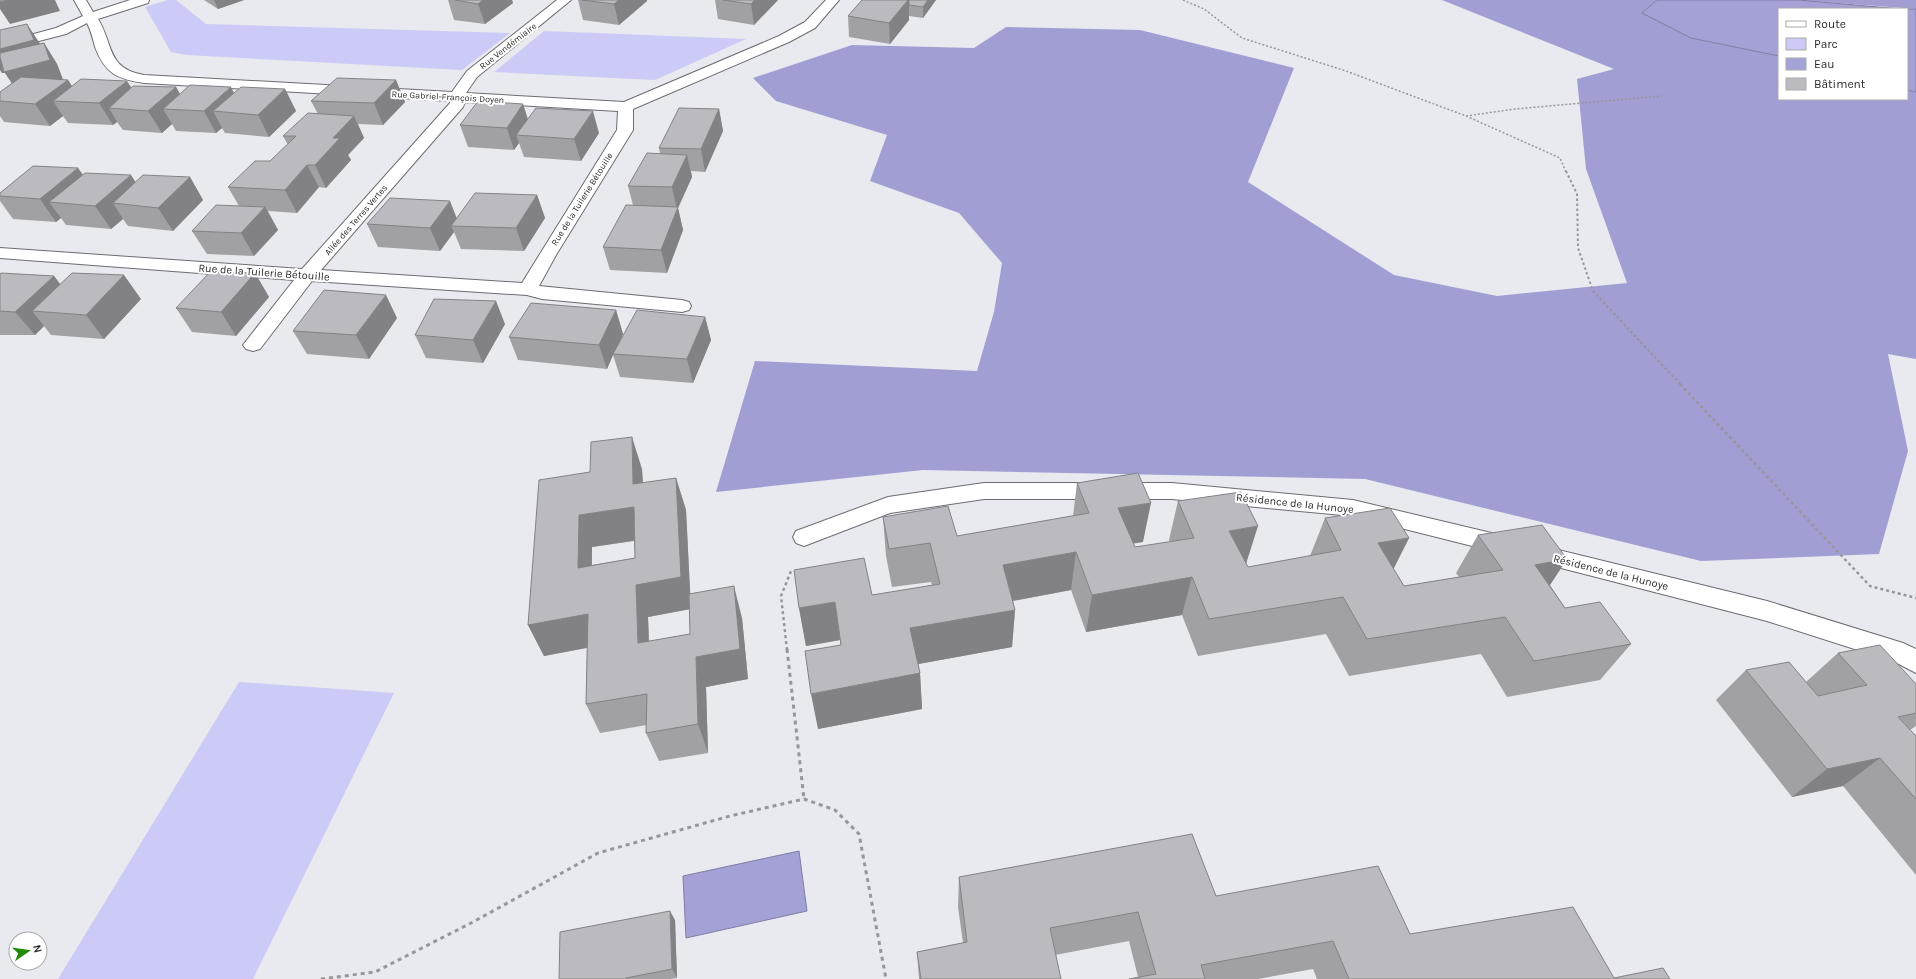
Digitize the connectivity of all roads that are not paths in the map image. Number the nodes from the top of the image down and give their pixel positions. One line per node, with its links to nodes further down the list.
1 (80, 0): 5 (street, Rue Gabriel-François Doyen)
2 (143, 0): 5 (street)
3 (565, 0): 7 (street, Rue Vendémiaire)
4 (833, 0): 8 (street, Rue Gabriel-François Doyen)
5 (90, 17): 6 (street); 7 (street, Rue Gabriel-François Doyen)
6 (0, 47)
7 (456, 97): 8 (street, Rue Gabriel-François Doyen); 10 (street, Allée des Terres Vertes)
8 (626, 107): 11 (street, Rue de la Tuilerie Bétouille)
9 (0, 253): 10 (street, Rue de la Tuilerie Bétouille)
10 (308, 275): 11 (street, Rue de la Tuilerie Bétouille); 13 (street, Allée des Terres Vertes)
11 (528, 289): 12 (street, Rue de la Tuilerie Bétouille)
12 (682, 306)
13 (253, 345)
14 (804, 537): 15 (street, Résidence de la Hunoye)
15 (1916, 662)

